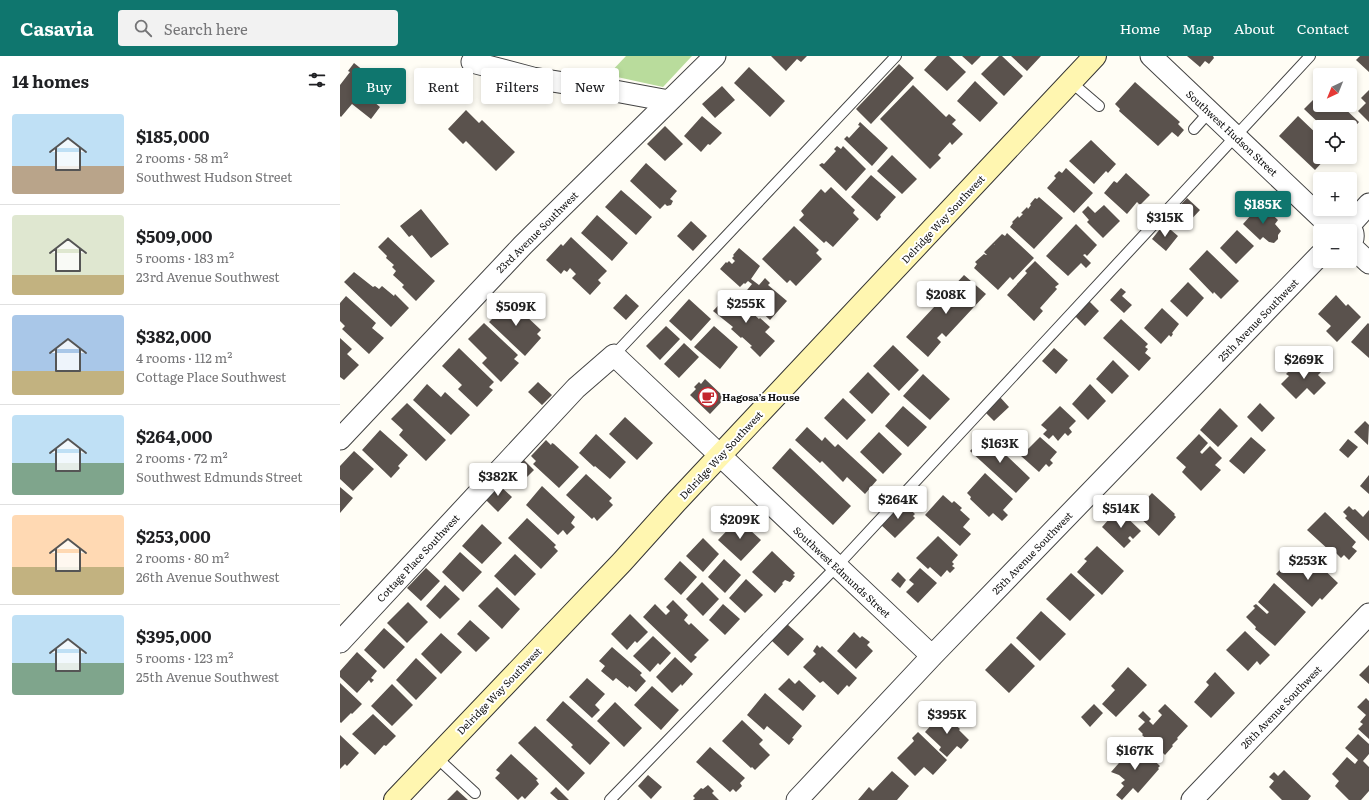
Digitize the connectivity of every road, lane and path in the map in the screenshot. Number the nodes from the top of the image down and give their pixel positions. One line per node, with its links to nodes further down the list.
1 (896, 56): 20 (lane)
2 (1096, 56): 8 (main road, Delridge Way Southwest)
3 (1151, 56): 11 (street, Southwest Hudson Street)
4 (1310, 56): 13 (lane)
5 (710, 60): 9 (street, 23rd Avenue Southwest)
6 (472, 62): 7 (street)
7 (500, 62): 9 (street)
8 (1071, 82): 10 (lane); 22 (main road, Delridge Way Southwest)
9 (669, 101): 21 (street, 23rd Avenue Southwest)
10 (1099, 106)
11 (1210, 112): 12 (lane); 13 (street, Southwest Hudson Street)
12 (1194, 129)
13 (1235, 136): 15 (street, Southwest Hudson Street); 23 (lane)
14 (1369, 204): 16 (street)
15 (1330, 224)
16 (1352, 224)
17 (1357, 251): 19 (street, Southwest Hudson Street)
18 (1313, 262): 26 (street, 25th Avenue Southwest)
19 (1369, 263)
20 (614, 355): 22 (street, Southwest Edmunds Street); 25 (street, Cottage Place Southwest)
21 (340, 439)
22 (720, 456): 23 (street, Southwest Edmunds Street); 27 (main road, Delridge Way Southwest)
23 (836, 567): 26 (street, Southwest Edmunds Street); 30 (lane)
24 (1369, 614): 32 (street, 26th Avenue Southwest)
25 (340, 642)
26 (932, 656): 31 (street, 25th Avenue Southwest)
27 (436, 756): 28 (lane); 29 (main road, Delridge Way Southwest)
28 (475, 793)
29 (395, 800)
30 (610, 800)
31 (797, 800)
32 (1192, 800)

